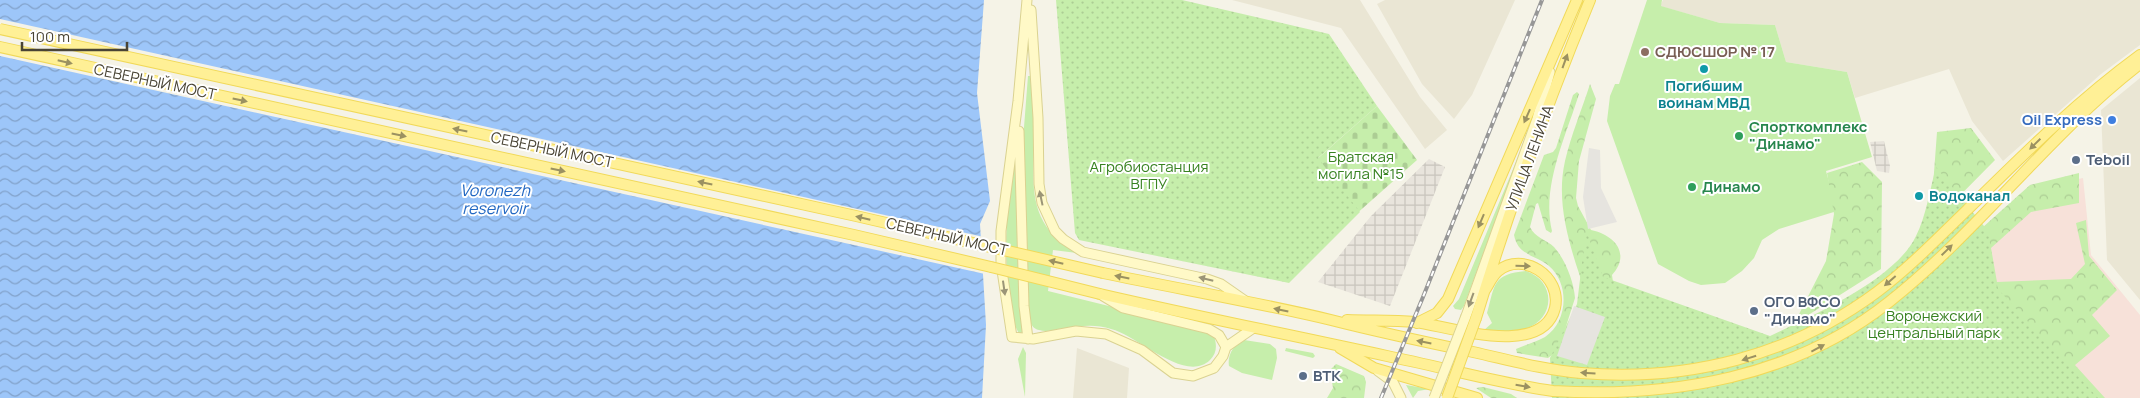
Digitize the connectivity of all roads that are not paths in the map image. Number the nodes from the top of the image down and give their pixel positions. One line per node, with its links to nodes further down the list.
1 (1028, 0): 10 (main road); 13 (main road, one-way to 1)
2 (1577, 0): 4 (main road, УЛИЦА ЛЕНИНА)
3 (1590, 0): 4 (main road, УЛИЦА ЛЕНИНА)
4 (1574, 24): 7 (main road, УЛИЦА ЛЕНИНА); 11 (main road, УЛИЦА ЛЕНИНА, one-way to 4)
5 (0, 29): 13 (main road, СЕВЕРНЫЙ МОСТ, one-way to 5, bridge)
6 (0, 47): 12 (main road, СЕВЕРНЫЙ МОСТ, one-way to 12, bridge)
7 (1554, 55): 14 (main road, УЛИЦА ЛЕНИНА, one-way to 14); 16 (main road, one-way to 16)
8 (2140, 55): 15 (main road, one-way to 15)
9 (2140, 64): 19 (main road, СЕВЕРНЫЙ МОСТ, one-way to 9)
10 (1018, 101): 18 (main road); 18 (main road, one-way to 18)
11 (1485, 290): 14 (main road, УЛИЦА ЛЕНИНА); 16 (main road, one-way to 16)
12 (1100, 294): 17 (main road, СЕВЕРНЫЙ МОСТ); 20 (main road)
13 (1248, 303): 15 (main road, СЕВЕРНЫЙ МОСТ, one-way to 13)
14 (1471, 317): 23 (main road, bridge); 24 (main road, bridge)
15 (1329, 320): 16 (main road)
16 (1417, 323)
17 (1252, 329): 19 (main road, СЕВЕРНЫЙ МОСТ); 20 (main road)
18 (1028, 339): 20 (main road)
19 (1336, 346): 21 (main road)
20 (1226, 347)
21 (1374, 368): 22 (main road); 25 (main road)
22 (1401, 398)
23 (1434, 398)
24 (1447, 398)
25 (1477, 398)

